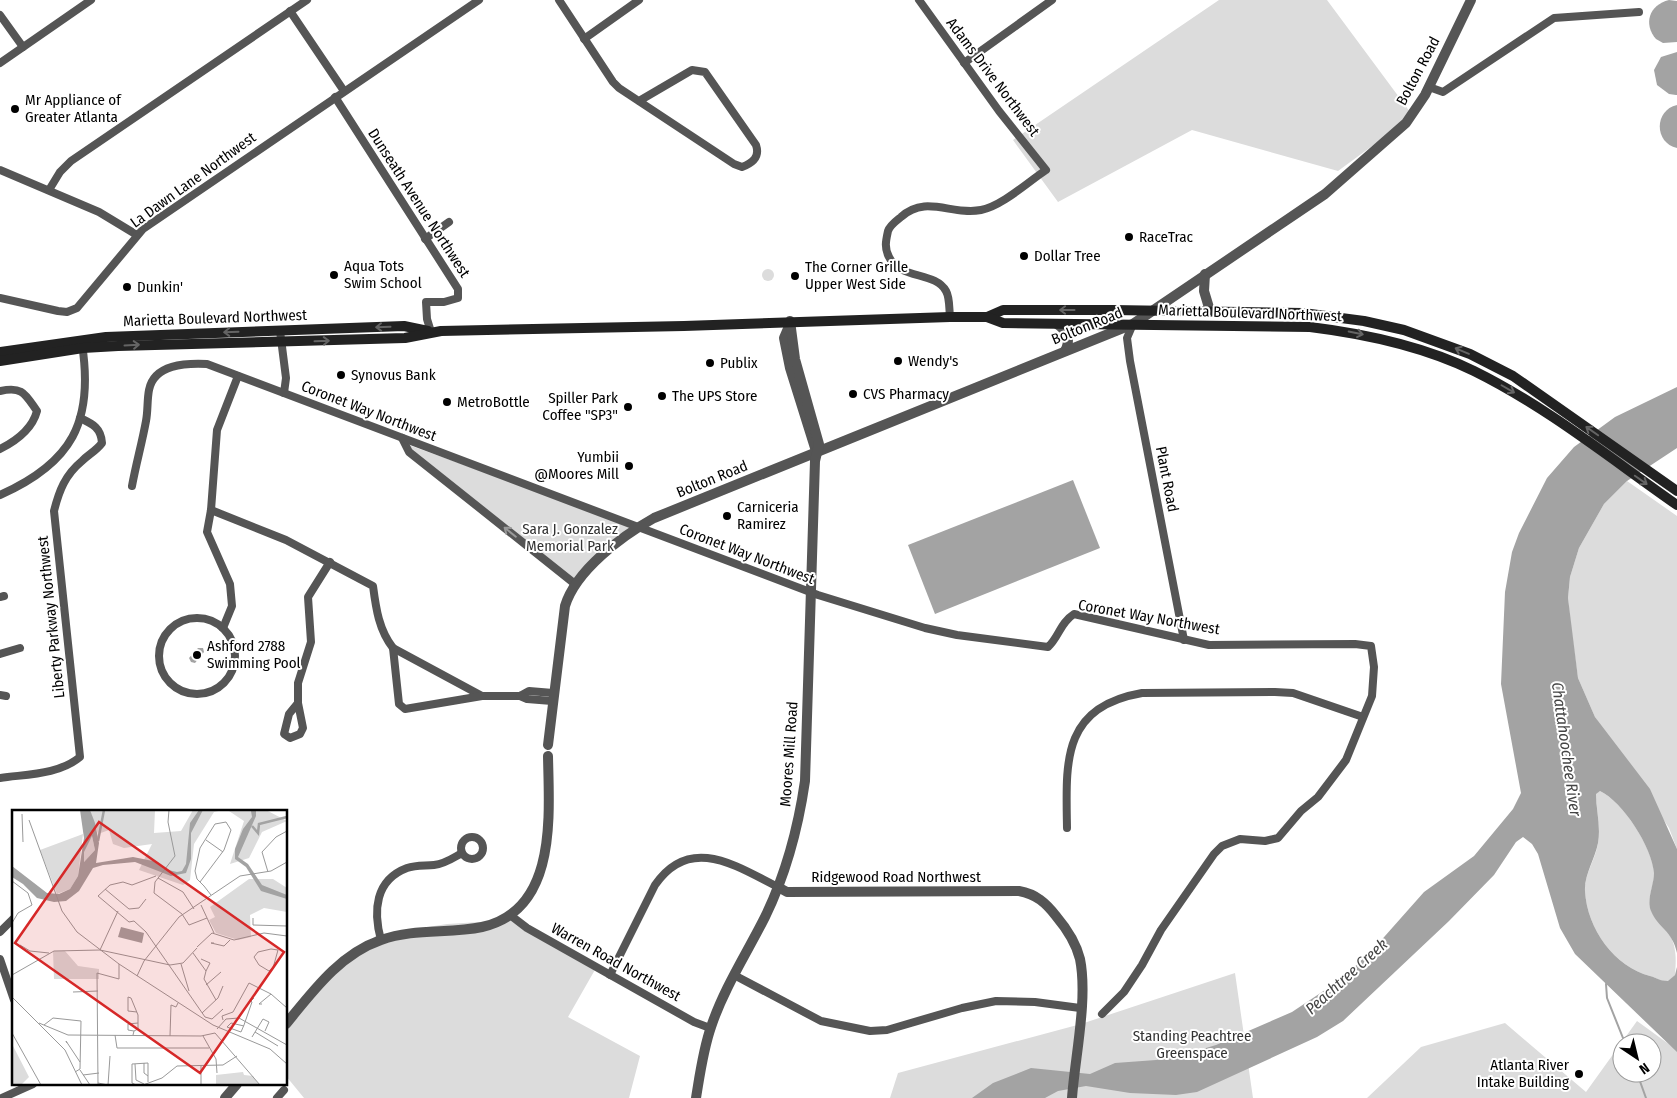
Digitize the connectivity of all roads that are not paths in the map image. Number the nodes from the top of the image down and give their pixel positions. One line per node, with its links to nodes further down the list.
1 (91, 0): 13 (street)
2 (307, 0): 9 (street)
3 (479, 0): 17 (street)
4 (559, 0): 12 (street)
5 (639, 0): 12 (street)
6 (918, 0): 15 (street, Adams Drive Northwest)
7 (1052, 0): 15 (street)
8 (1471, 0): 16 (street, Bolton Road)
9 (290, 11): 17 (street); 21 (street)
10 (1639, 12): 16 (street)
11 (0, 15): 13 (street)
12 (584, 39): 19 (street)
13 (22, 47): 14 (street)
14 (0, 63)
15 (964, 63): 29 (street, Adams Drive Northwest)
16 (1429, 87): 25 (street, Bolton Road)
17 (344, 91): 18 (street, La Dawn Lane Northwest)
18 (335, 97): 23 (street, La Dawn Lane Northwest); 24 (street, Dunseath Avenue Northwest)
19 (639, 101): 19 (street)
20 (0, 170): 21 (street)
21 (49, 190): 23 (street)
22 (449, 222): 24 (street)
23 (137, 235): 26 (street, La Dawn Lane Northwest)
24 (425, 239): 35 (street, Dunseath Avenue Northwest)
25 (1205, 274): 27 (street, Bolton Road); 28 (street)
26 (0, 298)
27 (1150, 310): 28 (main road, Marietta Boulevard Northwest); 30 (main road, Marietta Boulevard Northwest, one-way to 30); 33 (street, Bolton Road)
28 (1210, 311): 49 (main road, Marietta Boulevard Northwest, one-way to 28)
29 (950, 317): 30 (main road); 31 (main road)
30 (987, 317): 32 (main road, Marietta Boulevard Northwest)
31 (790, 321): 35 (main road); 47 (street, Moores Mill Road)
32 (1057, 324): 33 (main road, Marietta Boulevard Northwest); 38 (street)
33 (1133, 324): 38 (street, Bolton Road); 51 (main road, Marietta Boulevard Northwest, one-way to 51); 58 (street, Plant Road)
34 (280, 331): 35 (main road, Marietta Boulevard Northwest, one-way to 34); 36 (street, Coronet Way Northwest); 37 (main road, Marietta Boulevard Northwest, one-way to 37)
35 (431, 332): 36 (main road, one-way to 35)
36 (281, 342): 37 (main road, one-way to 36); 43 (street, Coronet Way Northwest)
37 (82, 344): 39 (main road, Marietta Boulevard Northwest); 40 (main road); 44 (street)
38 (1065, 351): 47 (street, Bolton Road)
39 (0, 352)
40 (0, 361)
41 (238, 376): 43 (street, Coronet Way Northwest); 48 (street, Coronet Way Northwest); 52 (street)
42 (0, 391): 46 (street)
43 (284, 393): 45 (street, Coronet Way Northwest)
44 (80, 418): 50 (street); 68 (street, Liberty Parkway Northwest)
45 (402, 438): 53 (street, Coronet Way Northwest); 55 (street, one-way to 45)
46 (0, 449)
47 (816, 452): 53 (street, Bolton Road); 56 (street, Moores Mill Road)
48 (132, 486)
49 (1677, 491)
50 (0, 495)
51 (1677, 505)
52 (211, 510): 54 (street); 57 (street)
53 (638, 528): 55 (street, Bolton Road); 56 (street, Coronet Way Northwest)
54 (330, 562): 60 (street); 64 (street)
55 (575, 584): 63 (street, Bolton Road)
56 (811, 593): 58 (street, Coronet Way Northwest); 71 (street, Moores Mill Road)
57 (223, 628): 57 (street)
58 (1184, 640): 65 (street, Coronet Way Northwest)
59 (20, 648): 61 (street)
60 (393, 648): 62 (street); 62 (street)
61 (0, 654)
62 (482, 696): 63 (street)
63 (552, 697): 66 (street, Bolton Road)
64 (298, 704)
65 (1363, 717): 69 (street); 81 (street, Coronet Way Northwest)
66 (548, 745)
67 (548, 756): 72 (street)
68 (0, 778)
69 (1067, 828)
70 (462, 853): 75 (street)
71 (778, 887): 77 (street, Ridgewood Road Northwest); 78 (street, Moores Mill Road); 80 (street, Ridgewood Road Northwest)
72 (510, 915): 75 (street); 77 (street, Warren Road Northwest)
73 (12, 920): 74 (street)
74 (0, 932)
75 (381, 940): 82 (street)
76 (0, 959): 79 (street)
77 (610, 975): 83 (street, Warren Road Northwest)
78 (734, 975): 80 (street); 83 (street, Moores Mill Road)
79 (12, 994)
80 (1080, 1008): 87 (street, Ridgewood Road Northwest)
81 (1102, 1014)
82 (288, 1022)
83 (710, 1028): 91 (street, Moores Mill Road)
84 (29, 1086): 88 (street)
85 (235, 1086): 89 (street)
86 (284, 1090): 90 (street)
87 (1072, 1094)
88 (2, 1098)
89 (225, 1098)
90 (277, 1098)
91 (696, 1098)

